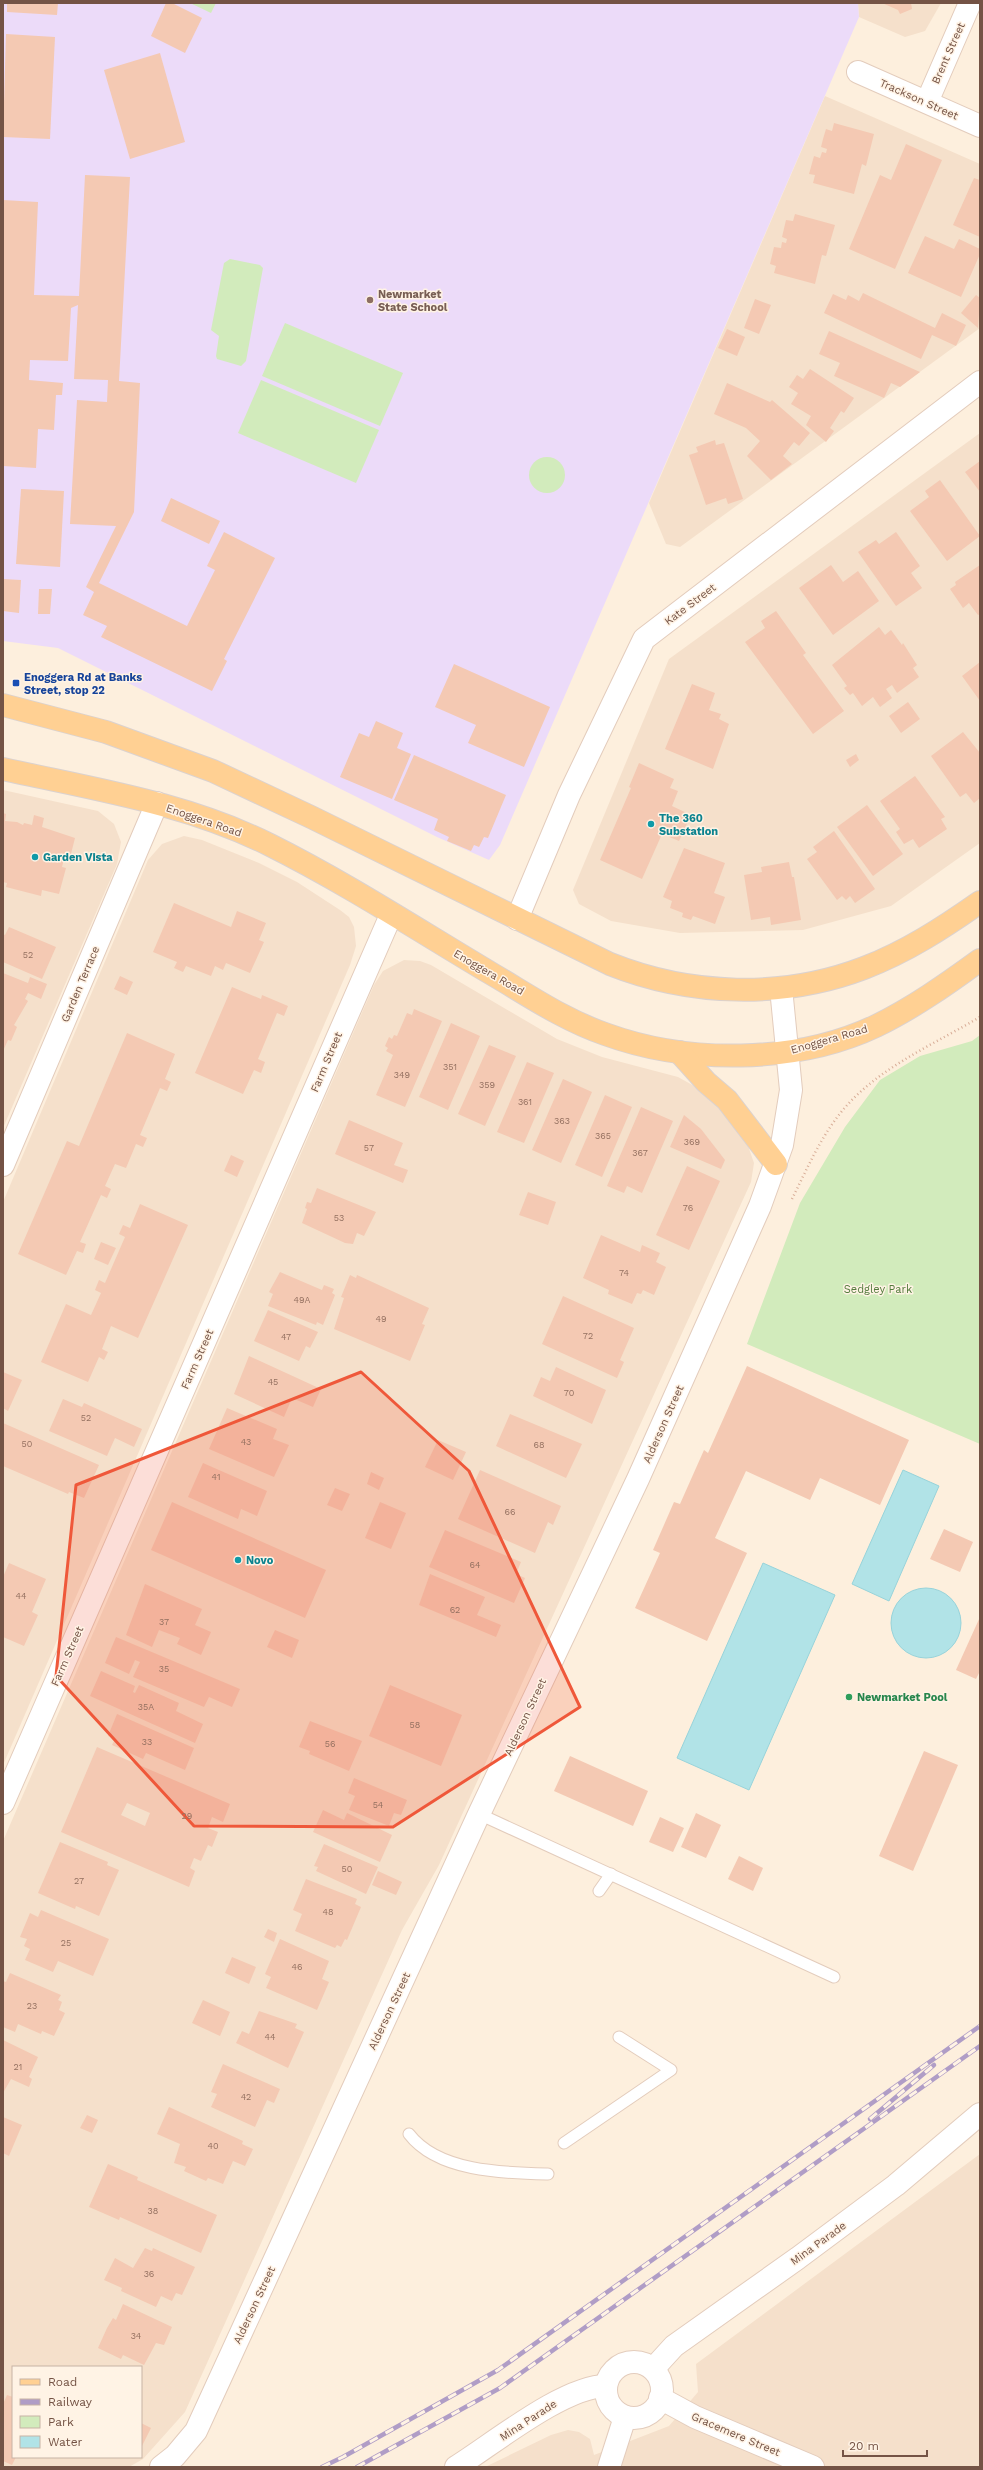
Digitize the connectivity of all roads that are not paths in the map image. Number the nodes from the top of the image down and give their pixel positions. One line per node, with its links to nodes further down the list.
1 (970, 3): 3 (street, Brent Street)
2 (858, 72): 3 (street, Trackson Street)
3 (927, 102): 4 (street, Trackson Street)
4 (980, 126)
5 (980, 382): 11 (street, Kate Street)
6 (3, 705): 11 (main road)
7 (3, 769): 8 (main road, Enoggera Road)
8 (157, 804): 10 (main road, Enoggera Road); 17 (street, Garden Terrace)
9 (980, 902): 13 (main road)
10 (391, 915): 15 (main road, Enoggera Road); 18 (street, Farm Street)
11 (517, 919): 13 (main road)
12 (980, 960): 14 (main road, Enoggera Road)
13 (781, 988): 14 (street, Alderson Street)
14 (789, 1051): 15 (main road, Enoggera Road); 16 (street, Alderson Street)
15 (679, 1052): 16 (main road)
16 (776, 1164): 19 (street, Alderson Street)
17 (3, 1165)
18 (3, 1803)
19 (479, 1814): 20 (lane); 32 (street, Alderson Street)
20 (610, 1874): 21 (lane); 22 (lane)
21 (600, 1891)
22 (834, 1976)
23 (619, 2037): 26 (lane)
24 (980, 2114): 28 (street, Mina Parade)
25 (409, 2134): 27 (lane)
26 (564, 2143)
27 (548, 2174)
28 (653, 2369): 29 (street); 30 (street)
29 (606, 2386): 31 (street); 33 (street, Mina Parade)
30 (660, 2398): 31 (street); 35 (street, Gracemere Street)
31 (625, 2417): 34 (street)
32 (161, 2467)
33 (456, 2467)
34 (609, 2467)
35 (813, 2467)

